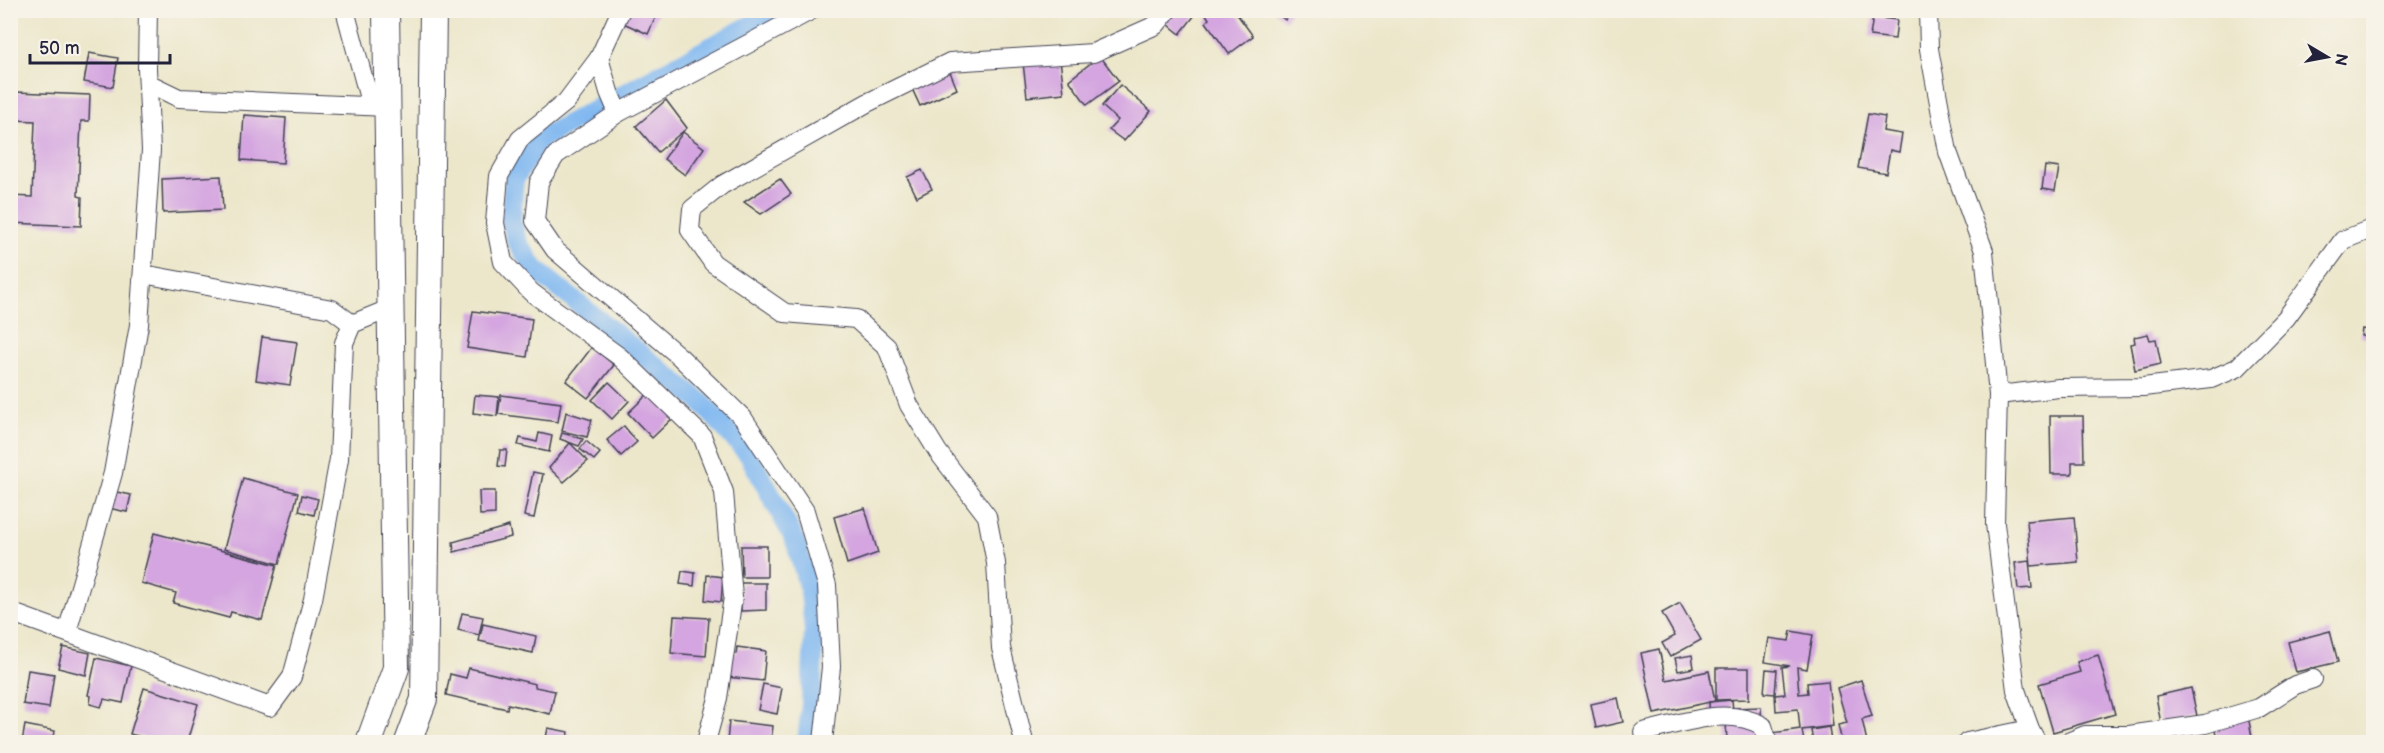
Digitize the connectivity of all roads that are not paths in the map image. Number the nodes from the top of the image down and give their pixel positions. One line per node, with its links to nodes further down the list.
1 (148, 10): 10 (street)
2 (345, 10): 12 (street)
3 (386, 10): 12 (main road)
4 (433, 10): 24 (main road)
5 (621, 10): 9 (street)
6 (812, 10): 11 (street)
7 (1168, 10): 27 (street)
8 (1928, 10): 17 (street)
9 (599, 58): 11 (street); 25 (street)
10 (148, 83): 12 (street); 14 (street)
11 (614, 104): 26 (street)
12 (380, 107): 15 (main road)
13 (2373, 228): 17 (street)
14 (143, 274): 16 (street); 19 (street)
15 (391, 308): 16 (street); 23 (main road)
16 (352, 324): 19 (street)
17 (1998, 394): 22 (street)
18 (10, 612): 19 (street)
19 (67, 632)
20 (2313, 679): 30 (street)
21 (1643, 732): 28 (street)
22 (2034, 736): 29 (street)
23 (369, 742)
24 (408, 742)
25 (706, 742)
26 (823, 742)
27 (1024, 742)
28 (1768, 742)
29 (1967, 742)
30 (2068, 742)

